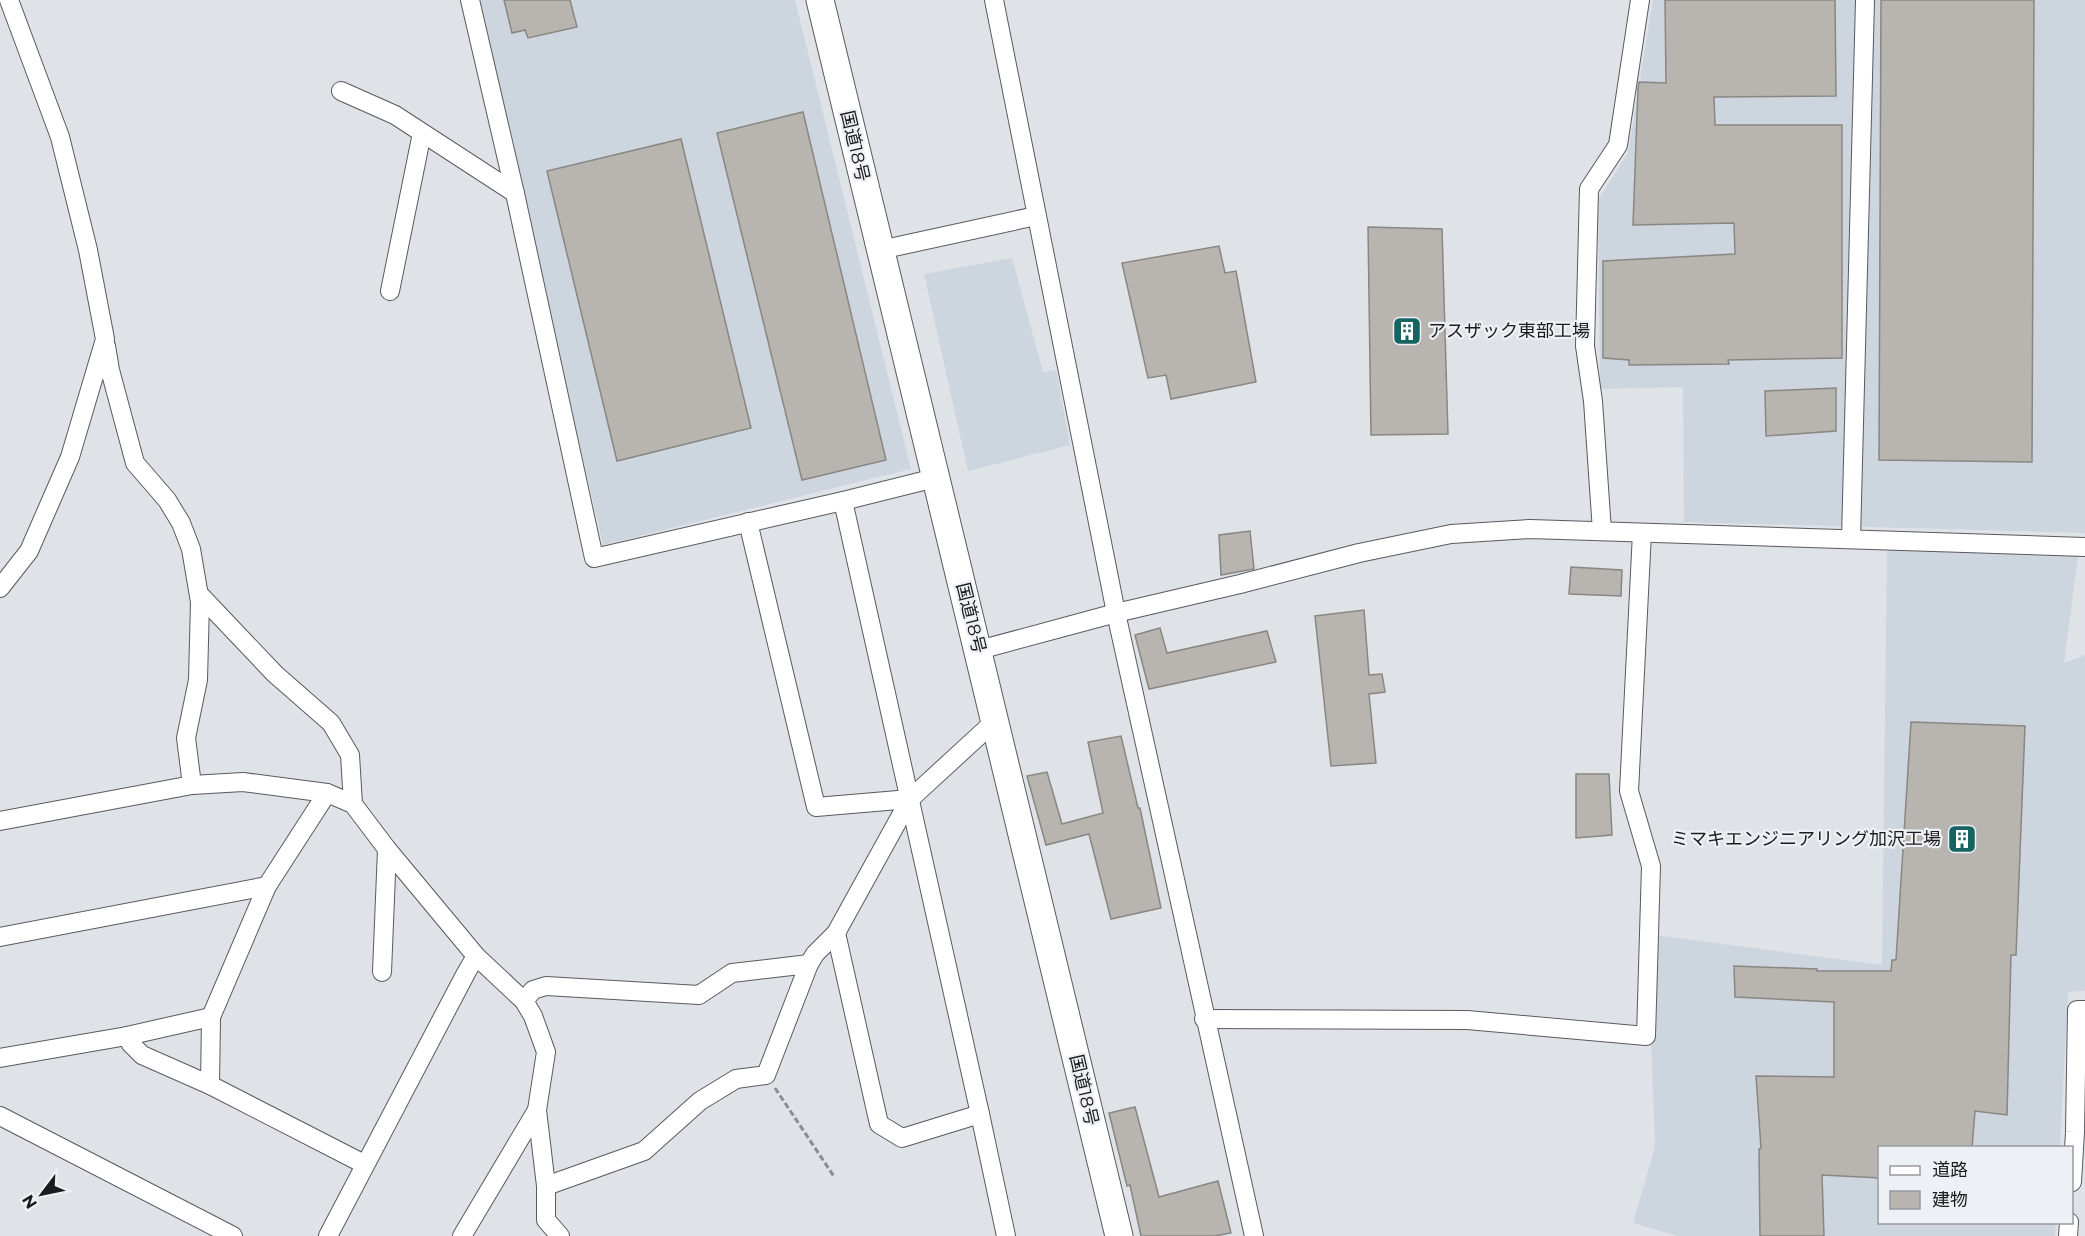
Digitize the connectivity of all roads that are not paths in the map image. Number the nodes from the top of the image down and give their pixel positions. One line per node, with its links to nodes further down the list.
1 (9, 0): 13 (street)
2 (470, 0): 9 (street)
3 (820, 0): 11 (highway, 国道18号)
4 (994, 0): 10 (street)
5 (1640, 0): 17 (street)
6 (1865, 0): 19 (street)
7 (341, 91): 8 (street)
8 (422, 133): 9 (street); 12 (street)
9 (515, 193): 16 (street)
10 (1036, 216): 11 (street); 23 (street)
11 (880, 250): 14 (highway, 国道18号)
12 (390, 291)
13 (105, 339): 21 (street); 22 (street)
14 (935, 478): 15 (street); 24 (highway, 国道18号)
15 (843, 501): 16 (street); 28 (street)
16 (748, 522): 28 (street)
17 (1602, 531): 18 (street); 23 (street)
18 (1642, 533): 19 (street); 41 (street)
19 (1851, 539): 20 (street)
20 (2085, 547)
21 (0, 588)
22 (199, 594): 26 (street); 29 (street)
23 (1116, 613): 24 (street); 41 (street)
24 (979, 650): 25 (highway, 国道18号)
25 (996, 720): 28 (street); 56 (highway, 国道18号)
26 (192, 785): 27 (street); 30 (street)
27 (327, 793): 29 (street); 32 (street)
28 (910, 799): 33 (street); 46 (street)
29 (353, 804): 31 (street)
30 (0, 821)
31 (387, 849): 35 (street); 37 (street)
32 (267, 886): 34 (street); 40 (street)
33 (836, 933): 36 (street); 46 (street)
34 (0, 937)
35 (476, 956): 38 (street); 48 (street)
36 (809, 964): 38 (street); 50 (street)
37 (382, 972)
38 (524, 1001): 45 (street)
39 (2085, 1010): 49 (street)
40 (211, 1017): 42 (street); 44 (street)
41 (1204, 1018): 57 (street)
42 (127, 1036): 43 (street); 44 (street)
43 (0, 1058)
44 (210, 1085): 48 (street)
45 (537, 1110): 50 (street); 53 (street)
46 (980, 1114): 55 (street)
47 (0, 1116): 51 (street)
48 (364, 1164): 52 (street)
49 (2073, 1165)
50 (546, 1186): 54 (street)
51 (233, 1236)
52 (328, 1236)
53 (462, 1236)
54 (560, 1236)
55 (1006, 1236)
56 (1119, 1236)
57 (1254, 1236)

